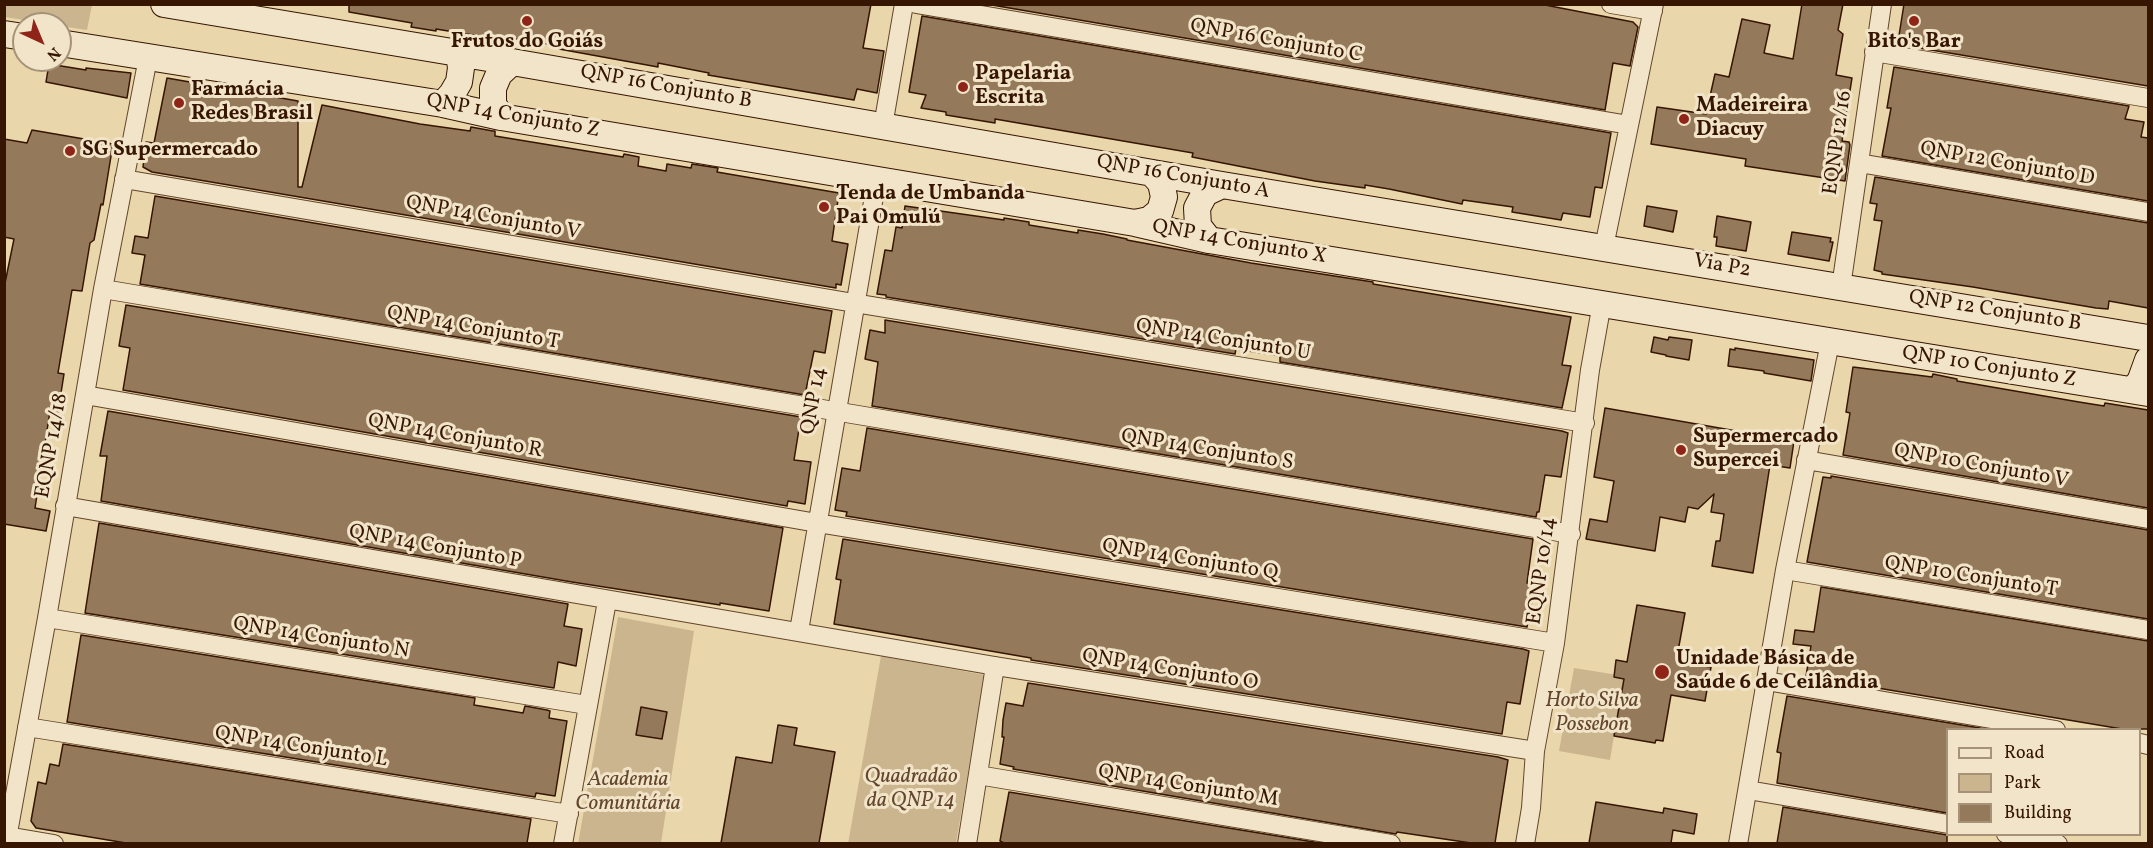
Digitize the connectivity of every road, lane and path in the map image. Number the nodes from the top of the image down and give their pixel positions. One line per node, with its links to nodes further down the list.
1 (164, 4): 9 (street, QNP 16 Conjunto B)
2 (904, 4): 16 (street)
3 (916, 4): 15 (street, QNP 16 Conjunto C)
4 (1611, 4): 6 (street)
5 (1882, 4): 8 (street, EQNP 12/16)
6 (1653, 8): 15 (street)
7 (72, 45): 10 (street)
8 (1874, 52): 12 (street); 17 (street, EQNP 12/16)
9 (459, 53): 11 (street, QNP 16 Conjunto B); 13 (street)
10 (148, 58): 13 (street, QNP 14 Conjunto Z); 19 (street, EQNP 14/18)
11 (512, 62): 14 (street); 16 (street, QNP 16 Conjunto B)
12 (2148, 98)
13 (443, 104): 14 (street, QNP 14 Conjunto Z)
14 (501, 117): 20 (street, QNP 14 Conjunto Z)
15 (1629, 125): 25 (street)
16 (883, 126): 18 (street, QNP 16 Conjunto A)
17 (1859, 163): 22 (street, QNP 12 Conjunto D); 26 (street, EQNP 12/16)
18 (1152, 173): 21 (street, QNP 16 Conjunto A); 23 (street)
19 (124, 179): 27 (street, EQNP 14/18); 28 (street, QNP 14 Conjunto V)
20 (877, 179): 23 (street, QNP 14 Conjunto X); 28 (street, QNP 14)
21 (1222, 185): 24 (street); 25 (street, QNP 16 Conjunto A)
22 (2148, 212)
23 (1136, 223): 24 (street, QNP 14 Conjunto X)
24 (1209, 240): 29 (street, QNP 14 Conjunto X)
25 (1604, 247): 26 (street, Via P2)
26 (1841, 287): 31 (street, QNP 12 Conjunto B)
27 (103, 290): 33 (street, EQNP 14/18); 34 (street, QNP 14 Conjunto T)
28 (854, 303): 34 (street, QNP 14); 35 (street, QNP 14 Conjunto U)
29 (1602, 303): 30 (street); 35 (street, EQNP 10/14)
30 (1830, 342): 32 (street, QNP 10 Conjunto Z); 36 (street)
31 (2148, 345): 32 (street)
32 (2140, 392)
33 (85, 395): 37 (street, EQNP 14/18); 39 (street, QNP 14 Conjunto R)
34 (836, 412): 39 (street, QNP 14); 40 (street, QNP 14 Conjunto S)
35 (1585, 423): 40 (street, EQNP 10/14)
36 (1806, 460): 38 (street, QNP 10 Conjunto V); 41 (street)
37 (65, 506): 42 (street, QNP 14 Conjunto P); 43 (street, EQNP 14/18)
38 (2148, 519)
39 (817, 523): 45 (street, QNP 14); 46 (street, QNP 14 Conjunto Q)
40 (1571, 534): 46 (street, EQNP 10/14)
41 (1785, 570): 44 (street, QNP 10 Conjunto T); 48 (street)
42 (607, 601): 45 (street, QNP 14 Conjunto P); 49 (street)
43 (47, 618): 49 (street, QNP 14 Conjunto N); 50 (street, EQNP 14/18)
44 (2148, 630)
45 (799, 631): 47 (street, QNP 14 Conjunto O)
46 (1555, 643): 52 (street, EQNP 10/14)
47 (995, 666): 52 (street, QNP 14 Conjunto O); 53 (street)
48 (1766, 681): 51 (street); 54 (street)
49 (587, 705): 55 (street)
50 (27, 727): 55 (street, QNP 14 Conjunto L); 58 (street, EQNP 14/18)
51 (2050, 728)
52 (1535, 752): 63 (street, EQNP 10/14)
53 (978, 775): 61 (street); 62 (street, QNP 14 Conjunto M)
54 (1748, 790): 56 (street); 64 (street)
55 (569, 814): 60 (street)
56 (1946, 824)
57 (2018, 836): 65 (street)
58 (7, 839): 59 (street)
59 (54, 843)
60 (563, 843)
61 (966, 843)
62 (1391, 843)
63 (1525, 843)
64 (1738, 843)
65 (2058, 843)

